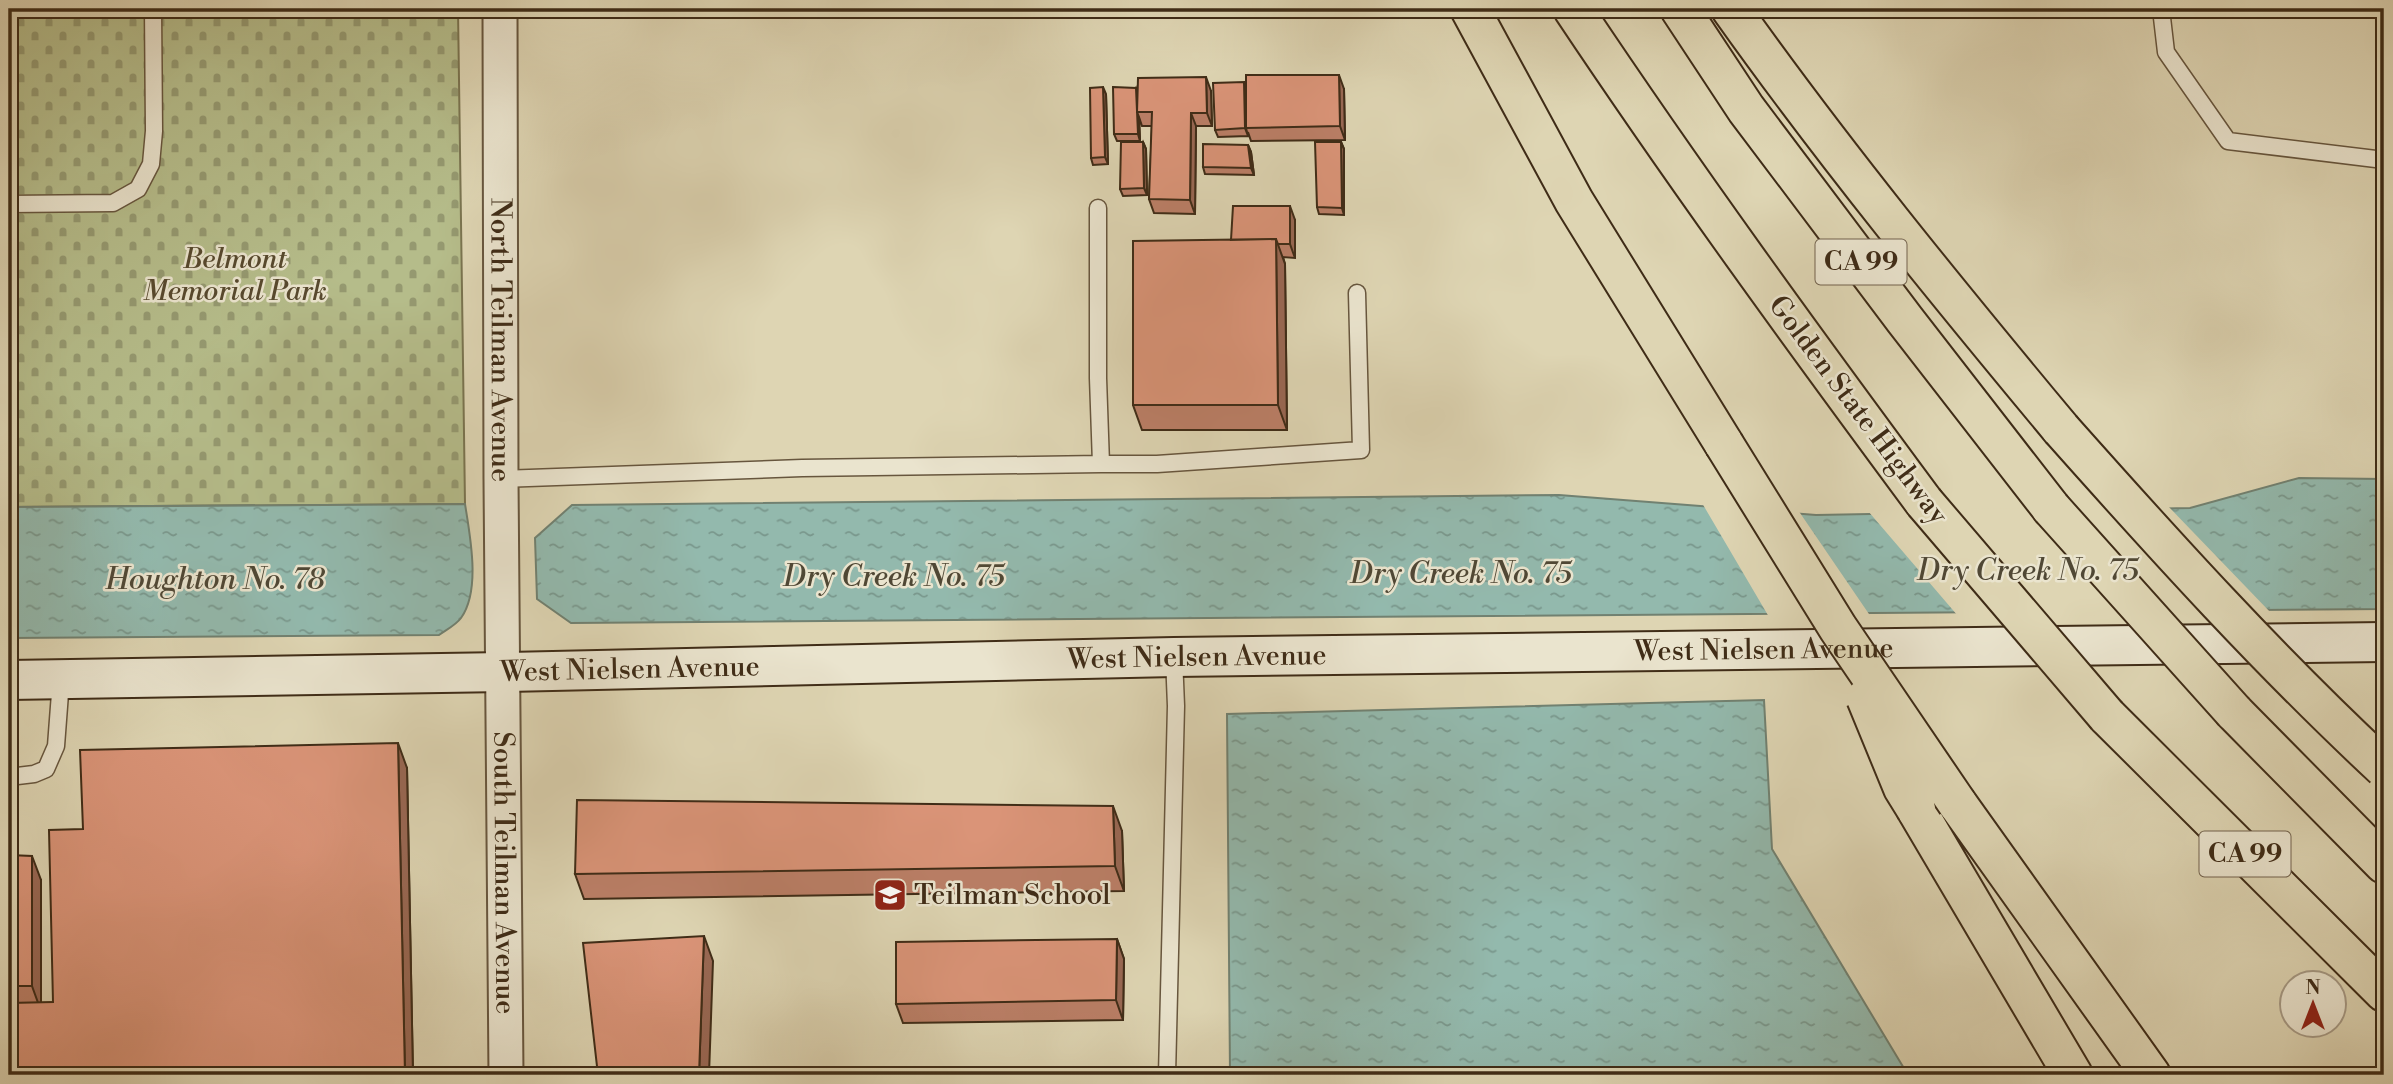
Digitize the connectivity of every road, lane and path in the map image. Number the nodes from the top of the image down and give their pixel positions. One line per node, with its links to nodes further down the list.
1 (153, 9): 9 (lane)
2 (500, 9): 13 (street, North Teilman Avenue)
3 (1470, 9): 14 (highway, bridge)
4 (1573, 9): 23 (highway, Golden State Highway / CA 99, bridge)
5 (1680, 9): 22 (highway, CA 99, bridge)
6 (1731, 9): 20 (highway, bridge)
7 (2161, 9): 8 (lane)
8 (2384, 160)
9 (9, 204)
10 (1098, 208): 12 (lane)
11 (1357, 293): 12 (lane)
12 (1101, 464): 13 (lane)
13 (501, 479): 17 (street, North Teilman Avenue)
14 (1838, 628): 26 (highway, bridge); 27 (highway, bridge)
15 (2384, 642): 16 (street, West Nielsen Avenue)
16 (1174, 657): 17 (street, West Nielsen Avenue); 25 (lane)
17 (504, 672): 19 (street, West Nielsen Avenue); 24 (street, South Teilman Avenue)
18 (9, 680): 19 (street, West Nielsen Avenue)
19 (61, 680): 21 (lane)
20 (2384, 768)
21 (9, 777)
22 (2384, 864)
23 (2384, 992)
24 (506, 1075)
25 (1167, 1075)
26 (2073, 1075)
27 (2151, 1075)

